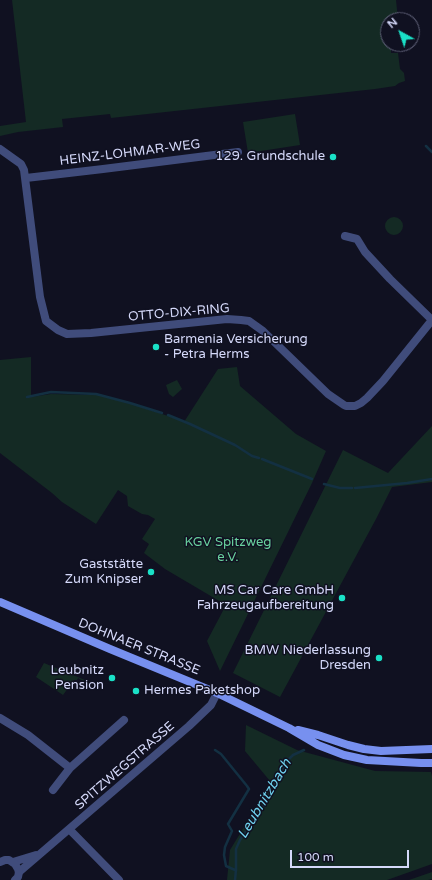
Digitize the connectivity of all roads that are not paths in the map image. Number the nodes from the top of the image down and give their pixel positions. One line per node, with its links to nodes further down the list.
1 (0, 148): 3 (street, OTTO-DIX-RING)
2 (238, 152): 3 (street, HEINZ-LOHMAR-WEG)
3 (26, 178): 5 (street, OTTO-DIX-RING)
4 (345, 236): 5 (street)
5 (432, 320)
6 (0, 602): 7 (main road, DOHNAER STRASSE)
7 (217, 693): 10 (main road, DOHNAER STRASSE); 15 (street, SPITZWEGSTRASSE)
8 (0, 718): 13 (street)
9 (124, 720): 13 (street)
10 (289, 728): 11 (main road, DOHNAER STRASSE); 12 (main road, DOHNAER STRASSE)
11 (432, 749)
12 (432, 763)
13 (70, 768): 14 (street)
14 (53, 790)
15 (69, 829): 16 (street, SPITZWEGSTRASSE); 20 (street)
16 (43, 852): 17 (street, SPITZWEGSTRASSE); 18 (street, SPITZWEGSTRASSE)
17 (4, 860): 18 (street)
18 (17, 875): 19 (street)
19 (25, 880)
20 (119, 880)

